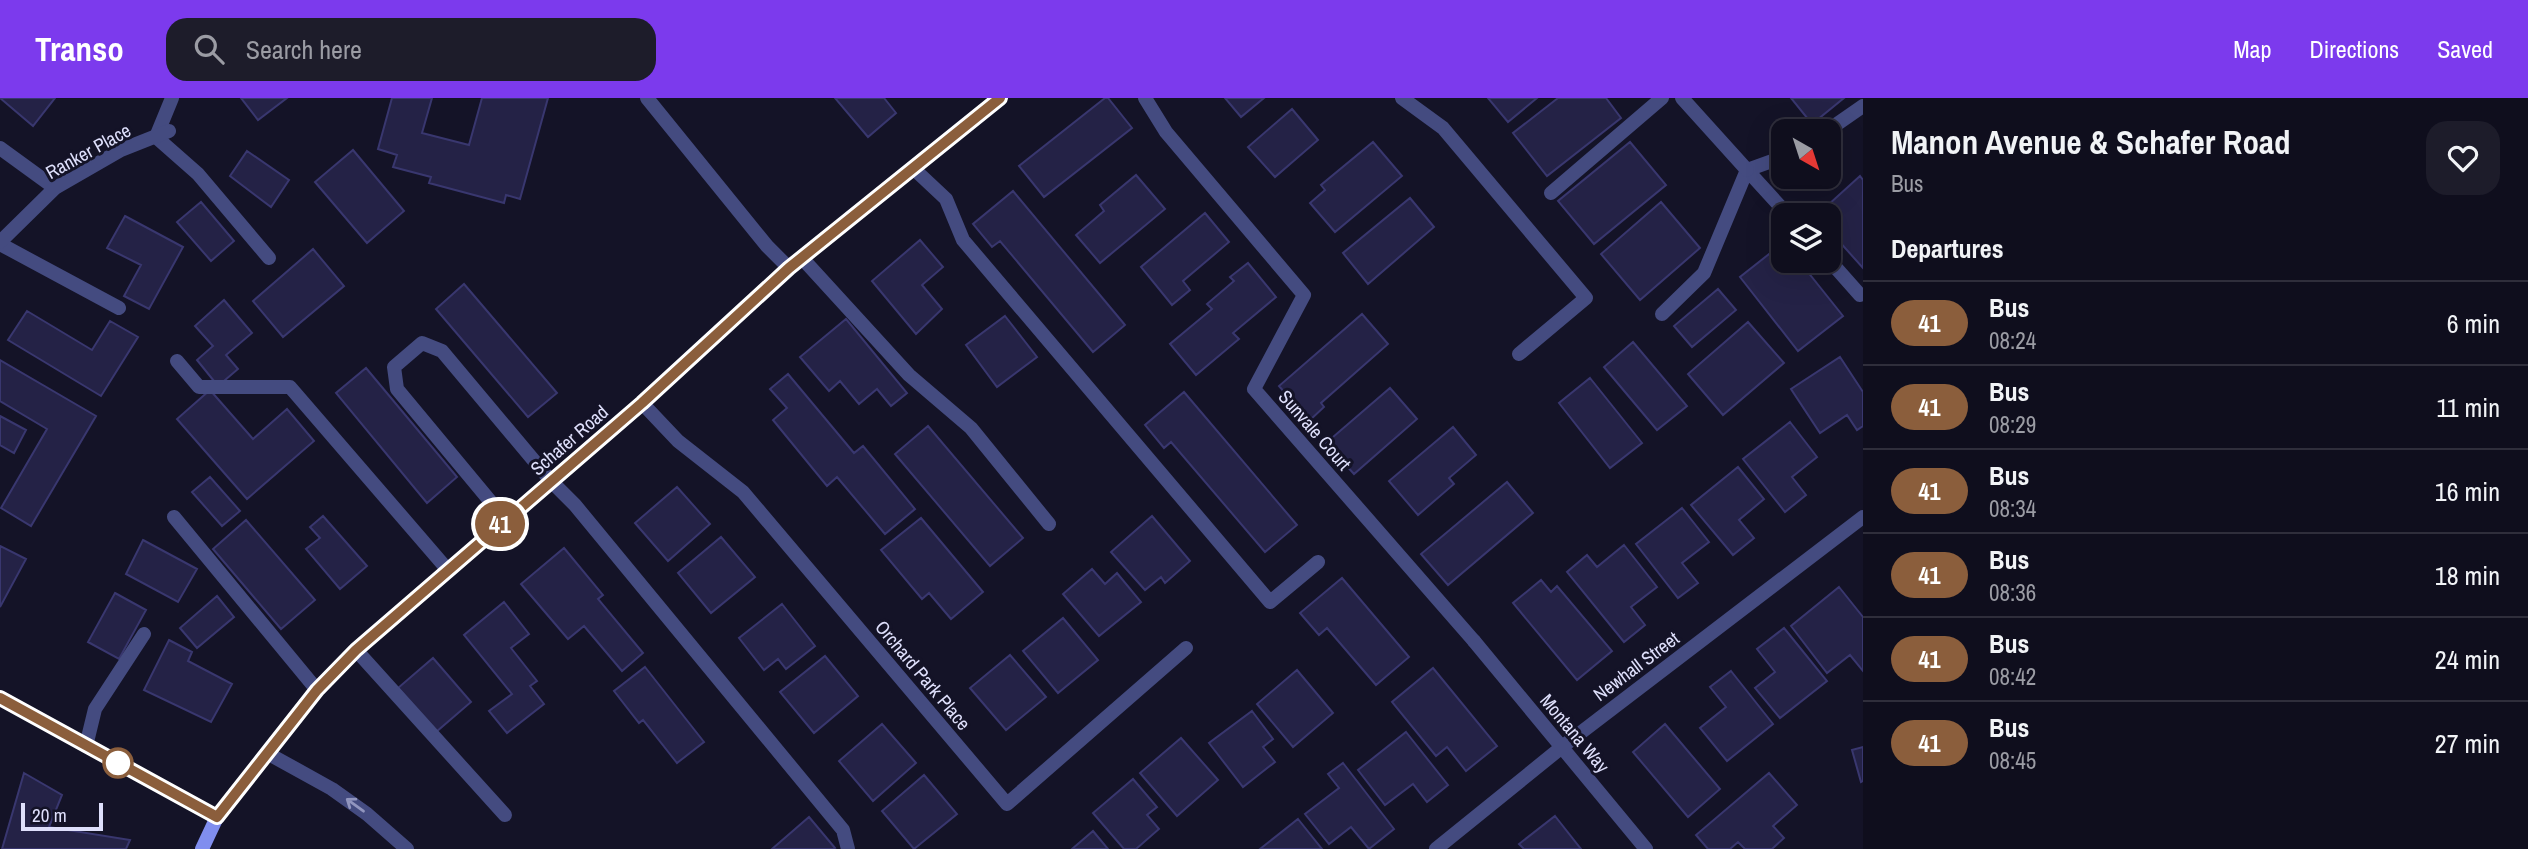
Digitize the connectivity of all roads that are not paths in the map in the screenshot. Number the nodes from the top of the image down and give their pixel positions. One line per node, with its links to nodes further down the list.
1 (172, 98): 10 (street)
2 (647, 98): 21 (street)
3 (1000, 98): 13 (street, Schafer Road)
4 (1145, 98): 37 (street, Sunvale Court)
5 (1402, 98): 26 (street)
6 (1662, 98): 16 (street)
7 (1682, 98): 14 (street)
8 (1863, 106): 9 (street)
9 (1841, 121)
10 (163, 134): 15 (street, Ranker Place); 19 (street)
11 (0, 148): 15 (street)
12 (1771, 161): 14 (street)
13 (914, 169): 20 (street, Schafer Road); 34 (street)
14 (1747, 170): 17 (street); 25 (street)
15 (55, 188): 18 (street, Ranker Place)
16 (1551, 193)
17 (1777, 203)
18 (0, 243): 24 (street)
19 (268, 258)
20 (802, 258): 21 (street, Schafer Road); 33 (street)
21 (789, 268): 28 (street, Schafer Road)
22 (1841, 273): 23 (street)
23 (1860, 295)
24 (119, 308)
25 (1662, 314)
26 (1519, 354)
27 (177, 361): 35 (street)
28 (642, 403): 29 (street, Schafer Road); 38 (street, Orchard Park Place)
29 (551, 481): 32 (street, Schafer Road); 32 (street); 49 (street)
30 (174, 517): 40 (street)
31 (1863, 518): 43 (street, Newhall Street)
32 (505, 519): 35 (street, Schafer Road)
33 (1049, 524)
34 (1318, 562)
35 (447, 569): 39 (street, Schafer Road)
36 (144, 634): 42 (street)
37 (1474, 642): 43 (street, Montana Way)
38 (1186, 648)
39 (356, 650): 40 (street, Schafer Road); 45 (street)
40 (317, 690): 44 (street, Schafer Road)
41 (0, 698): 42 (street)
42 (86, 746): 46 (street)
43 (1562, 747): 50 (street, Newhall Street); 51 (street, Montana Way)
44 (267, 753): 46 (street, Schafer Road); 48 (street, one-way to 44)
45 (505, 816)
46 (217, 817): 47 (street, Schafer Road)
47 (202, 849)
48 (407, 849)
49 (848, 849)
50 (1436, 849)
51 (1646, 849)

